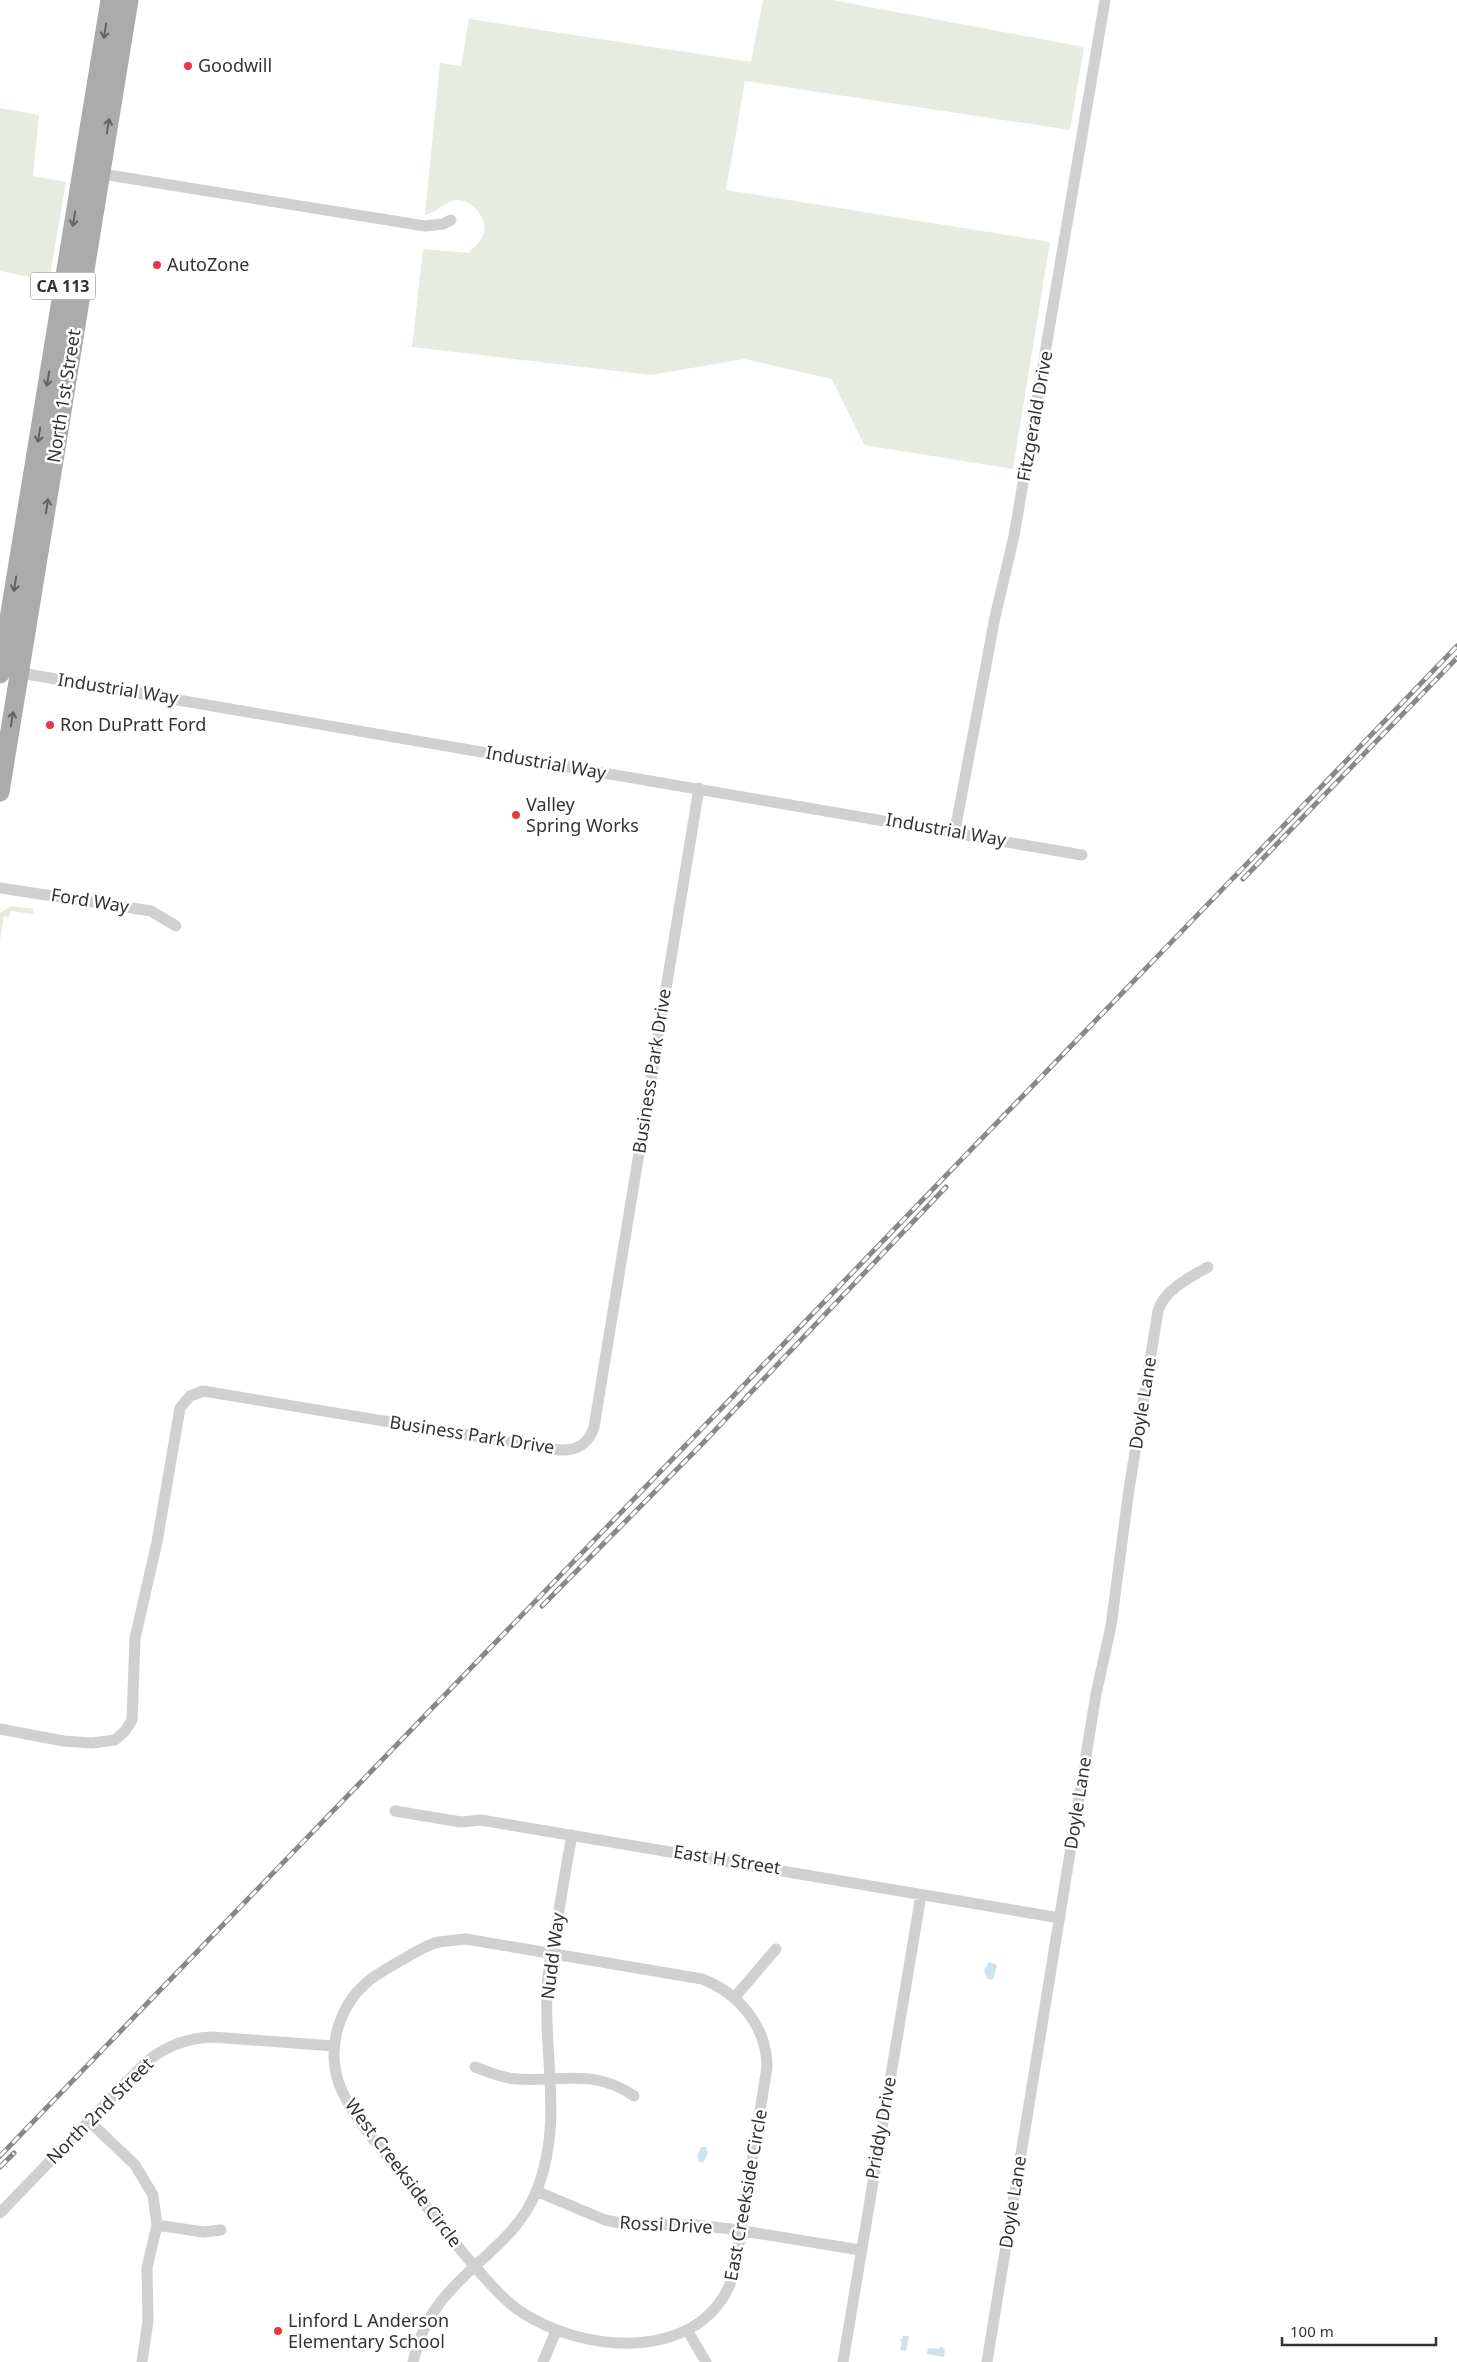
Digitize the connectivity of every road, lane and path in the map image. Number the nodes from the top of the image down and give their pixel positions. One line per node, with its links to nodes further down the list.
1 (110, 0): 4 (main road, North 1st Street / CA 113, one-way to 4)
2 (129, 0): 4 (main road, North 1st Street / CA 113, one-way to 2)
3 (1105, 0): 9 (street, Fitzgerald Drive)
4 (91, 172): 5 (street); 6 (main road, North 1st Street / CA 113)
5 (451, 220)
6 (6, 672): 7 (street, Industrial Way); 8 (main road, North 1st Street / CA 113, one-way to 6)
7 (699, 788): 9 (street, Industrial Way); 14 (street, Business Park Drive)
8 (0, 792)
9 (955, 831): 10 (street, Industrial Way)
10 (1082, 855)
11 (0, 888): 12 (street, Ford Way)
12 (176, 926)
13 (1208, 1267): 18 (street, Doyle Lane)
14 (0, 1729)
15 (394, 1811): 16 (street, East H Street)
16 (572, 1835): 17 (street, East H Street); 20 (street, Nudd Way)
17 (921, 1895): 18 (street, East H Street); 32 (street, Priddy Drive)
18 (1060, 1918): 41 (street, Doyle Lane)
19 (776, 1949): 21 (street)
20 (552, 1953): 21 (street, East Creekside Circle); 22 (street, West Creekside Circle); 24 (street, Nudd Way)
21 (735, 1997): 31 (street, East Creekside Circle)
22 (334, 2046): 26 (street, North 2nd Street); 33 (street, West Creekside Circle)
23 (475, 2067): 24 (street)
24 (550, 2078): 25 (street); 27 (street, Nudd Way)
25 (634, 2096)
26 (89, 2121): 28 (street, North 2nd Street); 29 (street)
27 (536, 2191): 31 (street, Rossi Drive); 33 (street, Nudd Way)
28 (0, 2213)
29 (157, 2225): 30 (street); 36 (street)
30 (220, 2230)
31 (742, 2230): 32 (street, Rossi Drive); 35 (street, East Creekside Circle)
32 (860, 2250): 40 (street, Priddy Drive)
33 (476, 2268): 34 (street, East Creekside Circle); 37 (street, Nudd Way)
34 (556, 2331): 35 (street, East Creekside Circle); 38 (street)
35 (690, 2334): 39 (street)
36 (142, 2362)
37 (413, 2362)
38 (543, 2362)
39 (706, 2362)
40 (843, 2362)
41 (986, 2362)

